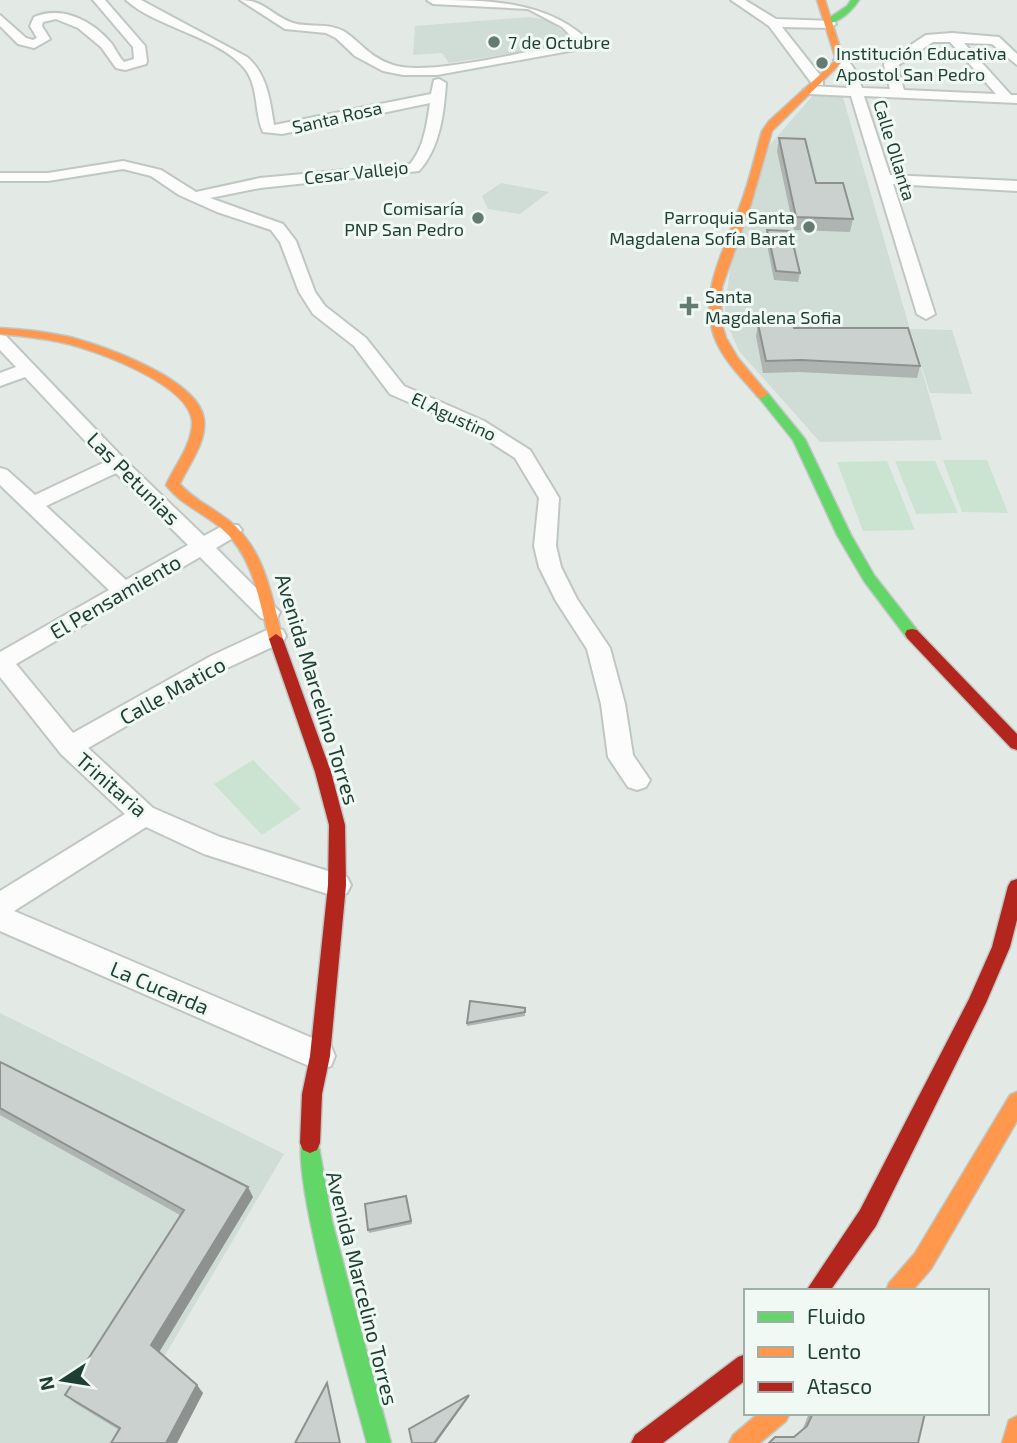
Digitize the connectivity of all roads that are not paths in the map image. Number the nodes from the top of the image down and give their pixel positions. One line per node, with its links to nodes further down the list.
1 (99, 0): 8 (street)
2 (132, 0): 18 (street, Santa Rosa)
3 (246, 0): 14 (street)
4 (433, 0): 14 (street)
5 (737, 0): 9 (street)
6 (821, 0): 10 (street, Calle Ollanta)
7 (855, 0): 10 (street)
8 (0, 19)
9 (774, 23): 10 (street); 15 (street)
10 (829, 23): 12 (street, Calle Ollanta)
11 (952, 37): 13 (street); 17 (street); 19 (street)
12 (841, 60): 15 (street); 16 (street, Calle Ollanta)
13 (1017, 61)
14 (437, 71): 18 (street, Cesar Vallejo)
15 (814, 86): 16 (street); 37 (street)
16 (856, 92): 17 (street); 21 (street, Calle Ollanta)
17 (898, 94): 19 (street)
18 (438, 96): 23 (street, Cesar Vallejo)
19 (1012, 99)
20 (0, 177): 23 (street, El Agustino)
21 (884, 179): 22 (street); 24 (street, Calle Ollanta)
22 (1017, 186)
23 (197, 196): 39 (street, El Agustino)
24 (926, 314)
25 (0, 331): 32 (street, Avenida Marcelino Torres)
26 (0, 340): 27 (street, Las Petunias)
27 (27, 369): 28 (street); 29 (street, Las Petunias)
28 (0, 380)
29 (118, 464): 31 (street); 33 (street, Las Petunias)
30 (0, 474): 31 (street)
31 (31, 505): 34 (street)
32 (230, 530): 33 (street, El Pensamiento); 35 (street, Avenida Marcelino Torres)
33 (202, 546): 34 (street, El Pensamiento); 35 (street, Las Petunias)
34 (123, 590): 36 (street, El Pensamiento)
35 (273, 624): 38 (street, Calle Matico); 41 (street, Avenida Marcelino Torres)
36 (0, 662): 38 (street, Trinitaria)
37 (1017, 744)
38 (70, 747): 40 (street, Trinitaria)
39 (637, 780)
40 (145, 816): 41 (street, Trinitaria); 43 (street)
41 (337, 885): 45 (street, Avenida Marcelino Torres)
42 (1017, 886): 47 (street)
43 (0, 906)
44 (0, 918): 45 (street, La Cucarda)
45 (320, 1056): 52 (street, Avenida Marcelino Torres)
46 (1017, 1102): 48 (street)
47 (818, 1289)
48 (899, 1289)
49 (744, 1367): 53 (street)
50 (776, 1415): 54 (street)
51 (1017, 1428): 55 (street)
52 (379, 1443)
53 (643, 1443)
54 (741, 1443)
55 (1014, 1443)

